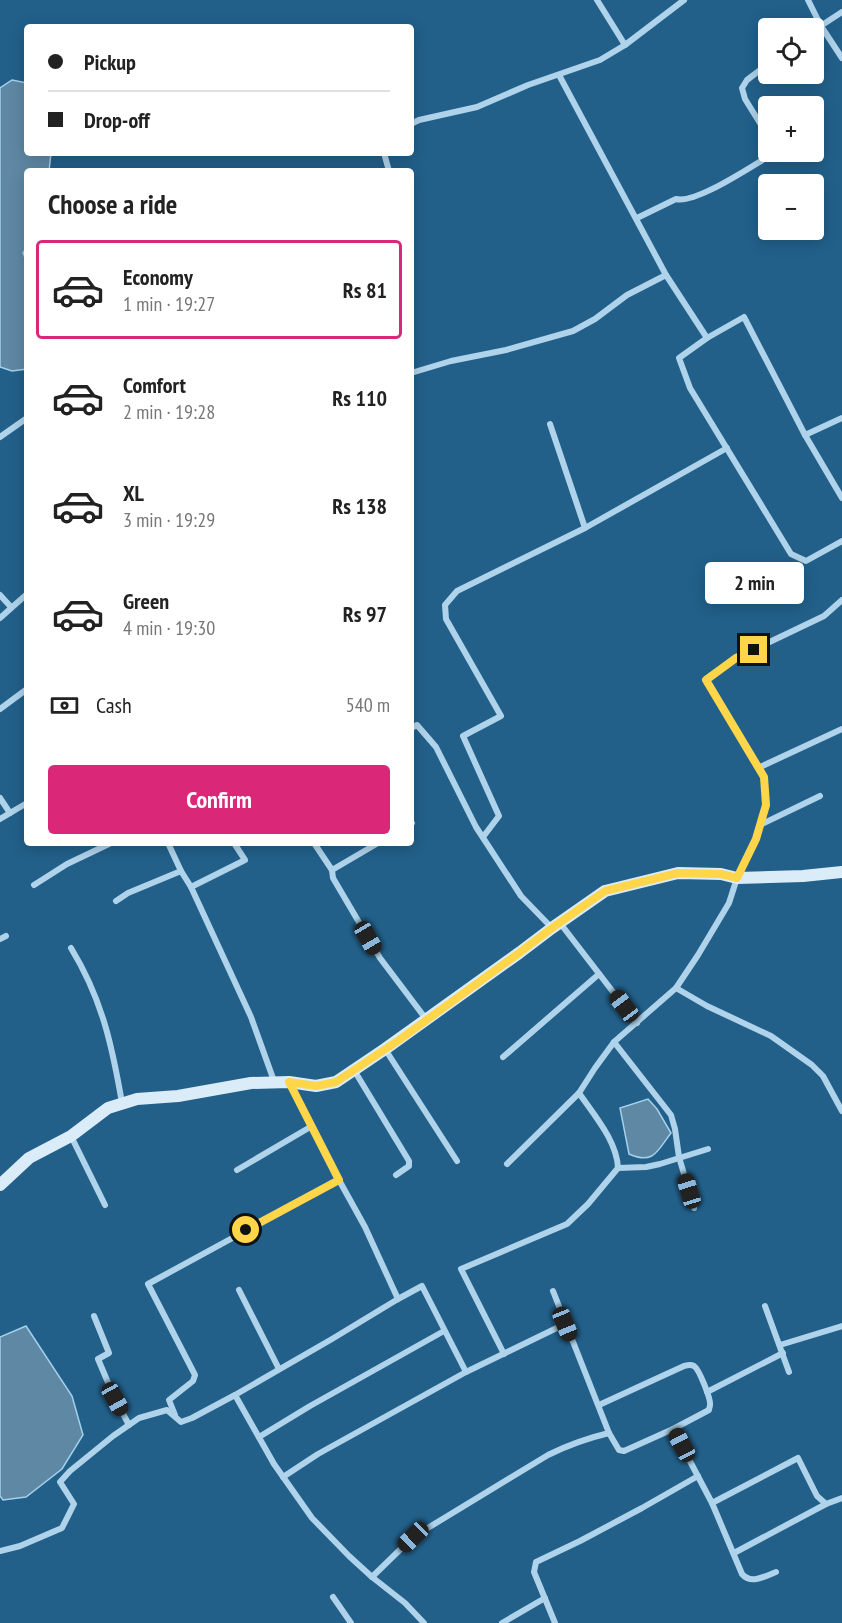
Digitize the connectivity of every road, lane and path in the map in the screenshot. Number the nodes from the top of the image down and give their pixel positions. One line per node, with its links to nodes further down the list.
1 (597, 0): 8 (street)
2 (684, 0): 8 (street)
3 (808, 0): 5 (street)
4 (842, 12): 6 (street)
5 (817, 18)
6 (824, 24)
7 (824, 31): 9 (street)
8 (626, 45): 11 (street)
9 (842, 58)
10 (758, 72): 12 (street)
11 (559, 75): 13 (street); 15 (street)
12 (758, 120)
13 (414, 122)
14 (759, 162): 15 (street)
15 (637, 218): 16 (street)
16 (666, 275): 17 (street); 18 (street)
17 (707, 338): 22 (street); 24 (street)
18 (414, 372)
19 (842, 418): 22 (street)
20 (24, 420): 23 (street)
21 (550, 424): 26 (street)
22 (806, 435): 25 (street)
23 (0, 437)
24 (727, 448): 26 (street); 27 (street)
25 (842, 498)
26 (585, 528): 44 (street)
27 (842, 541)
28 (0, 595): 31 (street)
29 (24, 596): 31 (street)
30 (842, 600): 37 (street)
31 (11, 607): 32 (street)
32 (0, 618)
33 (24, 690): 34 (street)
34 (0, 709)
35 (414, 726): 44 (street)
36 (842, 729): 37 (street)
37 (758, 768): 43 (street)
38 (820, 796): 43 (street)
39 (0, 798): 41 (street)
40 (24, 805): 41 (street)
41 (10, 813): 42 (street)
42 (0, 819)
43 (760, 825): 53 (street)
44 (483, 837): 57 (street)
45 (105, 846): 54 (street)
46 (169, 846): 51 (street)
47 (236, 846): 55 (street)
48 (316, 846): 50 (street)
49 (373, 846): 50 (street)
50 (332, 870): 61 (street)
51 (181, 871): 55 (street); 56 (street)
52 (842, 872): 53 (street)
53 (737, 878): 57 (street); 60 (street)
54 (34, 885)
55 (191, 887): 67 (street)
56 (116, 901)
57 (556, 925): 59 (street); 61 (street)
58 (71, 948): 70 (street)
59 (599, 974): 62 (street); 65 (street)
60 (676, 988): 62 (street); 71 (street)
61 (426, 1020): 64 (street)
62 (637, 1023): 63 (street)
63 (614, 1042): 69 (street); 75 (street)
64 (385, 1049): 66 (street); 76 (street)
65 (503, 1057)
66 (354, 1070): 68 (street); 80 (street)
67 (274, 1081): 68 (street); 70 (street)
68 (289, 1082): 72 (street)
69 (579, 1093): 77 (street); 78 (street)
70 (122, 1104): 73 (street)
71 (842, 1111)
72 (312, 1126): 79 (street); 81 (street)
73 (71, 1136): 82 (street); 83 (street)
74 (708, 1149): 75 (street)
75 (679, 1157): 78 (street); 84 (street)
76 (457, 1161)
77 (507, 1164)
78 (618, 1168): 95 (street)
79 (237, 1170)
80 (396, 1175)
81 (339, 1180): 87 (street); 102 (street)
82 (0, 1185)
83 (105, 1205)
84 (694, 1208)
85 (239, 1290): 96 (street)
86 (553, 1291): 90 (street)
87 (398, 1299): 92 (street); 96 (street)
88 (765, 1306): 93 (street)
89 (94, 1316): 103 (street)
90 (565, 1324): 95 (street); 101 (street)
91 (842, 1326): 93 (street)
92 (444, 1331): 97 (street); 106 (street)
93 (780, 1345): 94 (street)
94 (783, 1353): 98 (street); 99 (street)
95 (504, 1354): 97 (street)
96 (279, 1369): 100 (street)
97 (466, 1372): 108 (street)
98 (789, 1372)
99 (707, 1392): 101 (street); 104 (street)
100 (235, 1395): 102 (street); 106 (street)
101 (598, 1405): 105 (street)
102 (176, 1417): 103 (street)
103 (129, 1425): 112 (street)
104 (674, 1429): 105 (street); 107 (street)
105 (609, 1433): 115 (street)
106 (259, 1437): 108 (street)
107 (698, 1476): 110 (street); 117 (street)
108 (283, 1477): 115 (street)
109 (842, 1498): 111 (street)
110 (712, 1503): 111 (street); 113 (street)
111 (826, 1503): 113 (street)
112 (0, 1551)
113 (734, 1553): 114 (street)
114 (776, 1572)
115 (372, 1577): 119 (street)
116 (333, 1598): 118 (street)
117 (545, 1598): 120 (street); 121 (street)
118 (351, 1623)
119 (424, 1623)
120 (502, 1623)
121 (555, 1623)

